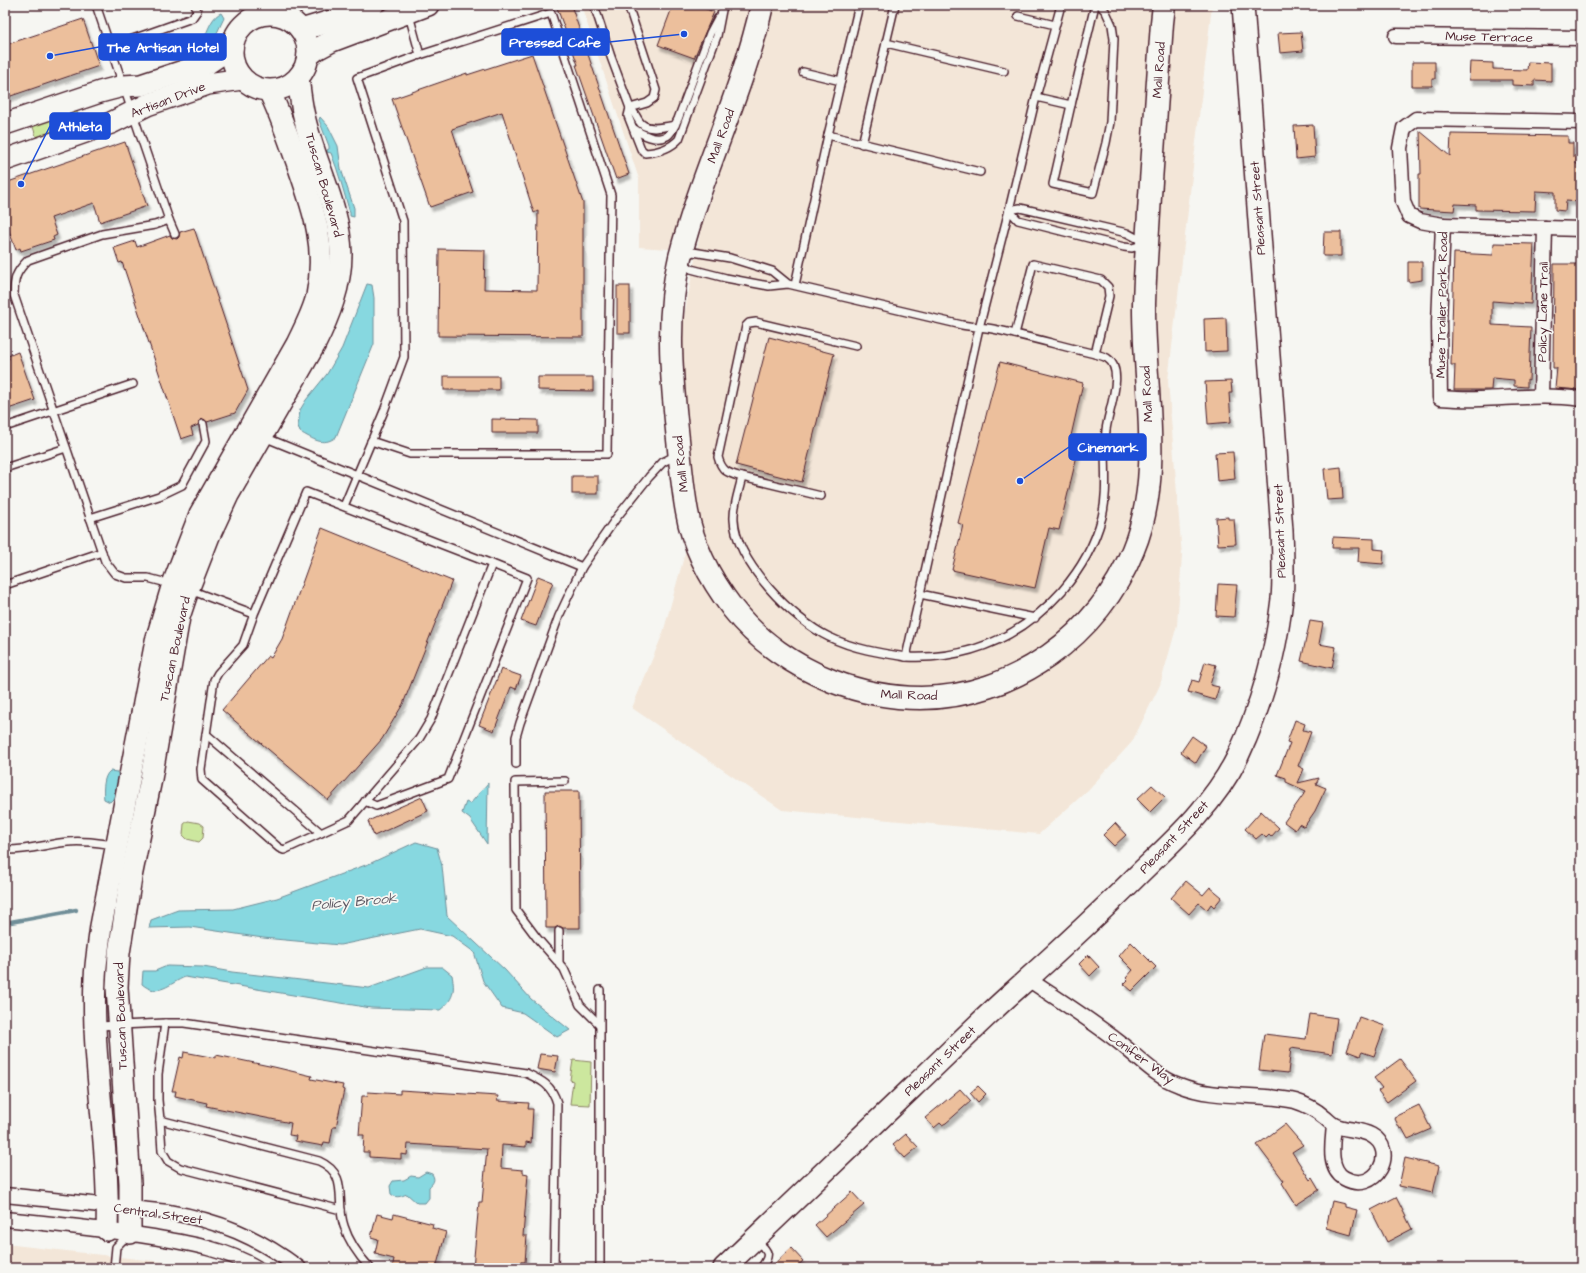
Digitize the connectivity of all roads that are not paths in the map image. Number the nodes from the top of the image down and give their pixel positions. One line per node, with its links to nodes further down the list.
1 (96, 5): 26 (lane)
2 (195, 5): 26 (lane)
3 (373, 5): 22 (main road)
4 (428, 5): 17 (main road)
5 (594, 5): 39 (lane)
6 (628, 5): 39 (lane)
7 (723, 5): 19 (lane)
8 (762, 5): 56 (main road, Mall Road)
9 (859, 5): 34 (lane)
10 (895, 5): 25 (lane)
11 (1061, 5): 21 (lane)
12 (1095, 5): 38 (lane)
13 (1100, 5): 38 (lane)
14 (1164, 5): 55 (main road, Mall Road)
15 (1243, 5): 96 (main road, Pleasant Street)
16 (266, 9): 18 (main road); 22 (main road)
17 (407, 9): 28 (main road); 29 (lane)
18 (242, 14): 27 (main road)
19 (720, 15): 43 (lane); 44 (lane)
20 (1018, 16): 21 (lane)
21 (1055, 25): 37 (lane)
22 (301, 30): 28 (main road)
23 (1396, 36): 24 (street, Muse Terrace)
24 (1581, 38)
25 (886, 43): 30 (lane); 46 (lane)
26 (110, 47): 35 (lane)
27 (232, 47): 32 (main road); 35 (main road, Artisan Drive)
28 (308, 56): 33 (main road)
29 (420, 56): 69 (lane); 69 (lane)
30 (1004, 71)
31 (803, 72): 34 (lane)
32 (242, 79): 36 (main road); 40 (main road, Artisan Drive)
33 (298, 79): 36 (main road); 68 (main road, Tuscan Boulevard)
34 (842, 81): 45 (lane)
35 (115, 88): 40 (lane); 42 (main road, Artisan Drive)
36 (269, 91): 68 (main road, Tuscan Boulevard)
37 (1036, 97): 38 (lane); 49 (lane)
38 (1071, 105)
39 (630, 108): 43 (lane); 44 (lane)
40 (124, 116): 47 (main road, Artisan Drive); 50 (lane)
41 (1581, 122): 51 (street)
42 (5, 124)
43 (675, 125): 44 (lane)
44 (633, 128)
45 (828, 135): 46 (lane); 57 (lane)
46 (862, 144): 48 (lane)
47 (5, 160)
48 (980, 172)
49 (1010, 210): 55 (lane); 55 (lane); 58 (lane)
50 (168, 220): 54 (lane); 65 (lane)
51 (1443, 225): 52 (street, Muse Trailer Park Road); 63 (street, Muse Trailer Park Road)
52 (1544, 228): 53 (street, Muse Trailer Park Road); 63 (street, Policy Lane Trail)
53 (1581, 229)
54 (176, 234)
55 (1147, 244): 71 (main road, Mall Road)
56 (680, 259): 57 (lane); 57 (lane); 71 (main road, Mall Road)
57 (792, 284): 58 (lane)
58 (979, 328): 59 (lane); 83 (lane)
59 (1015, 334): 61 (lane); 61 (lane)
60 (856, 346): 74 (lane)
61 (1095, 354): 85 (lane)
62 (133, 384): 65 (lane)
63 (1541, 396): 64 (street)
64 (1581, 399)
65 (53, 411): 67 (lane); 70 (lane)
66 (203, 424): 77 (lane)
67 (5, 427)
68 (255, 432): 73 (lane); 82 (main road, Tuscan Boulevard)
69 (371, 441): 73 (lane)
70 (66, 448): 72 (lane); 77 (lane)
71 (679, 454): 80 (lane)
72 (5, 468)
73 (357, 474): 76 (lane); 80 (lane)
74 (742, 478): 75 (lane); 86 (lane)
75 (821, 496)
76 (344, 506): 79 (lane); 84 (lane)
77 (90, 518): 78 (lane)
78 (102, 552): 81 (lane); 82 (lane)
79 (492, 564): 90 (lane); 90 (lane)
80 (582, 567): 88 (lane)
81 (5, 585)
82 (181, 587): 84 (lane); 92 (main road, Tuscan Boulevard)
83 (920, 594): 85 (lane); 86 (lane)
84 (254, 614): 87 (lane)
85 (1035, 618): 86 (lane)
86 (906, 657)
87 (206, 734): 91 (lane); 91 (lane)
88 (516, 764)
89 (565, 781): 95 (lane)
90 (365, 801): 91 (lane)
91 (321, 833)
92 (127, 846): 93 (lane); 100 (main road, Tuscan Boulevard); 101 (main road, Tuscan Boulevard)
93 (5, 850)
94 (560, 932): 95 (lane)
95 (559, 964): 99 (lane)
96 (1028, 979): 103 (street, Conifer Way); 110 (main road, Pleasant Street)
97 (600, 990): 99 (lane)
98 (165, 1022): 100 (lane); 102 (lane); 115 (lane)
99 (599, 1024): 116 (lane)
100 (120, 1025): 101 (lane); 106 (main road, Tuscan Boulevard)
101 (96, 1026): 105 (main road, Tuscan Boulevard)
102 (160, 1120): 107 (lane); 107 (lane)
103 (1334, 1125): 103 (street, Conifer Way)
104 (5, 1195): 105 (street, Central Street)
105 (108, 1206): 106 (street, Central Street); 109 (main road, Tuscan Boulevard)
106 (131, 1209): 109 (main road, Tuscan Boulevard); 113 (street, Central Street)
107 (341, 1210): 114 (lane)
108 (5, 1219): 109 (street, Central Street)
109 (118, 1237): 111 (lane); 112 (street, Central Street)
110 (754, 1239): 117 (main road, Pleasant Street); 118 (lane)
111 (114, 1268)
112 (257, 1268)
113 (299, 1268)
114 (370, 1268)
115 (554, 1268)
116 (600, 1268)
117 (724, 1268)
118 (761, 1268)

